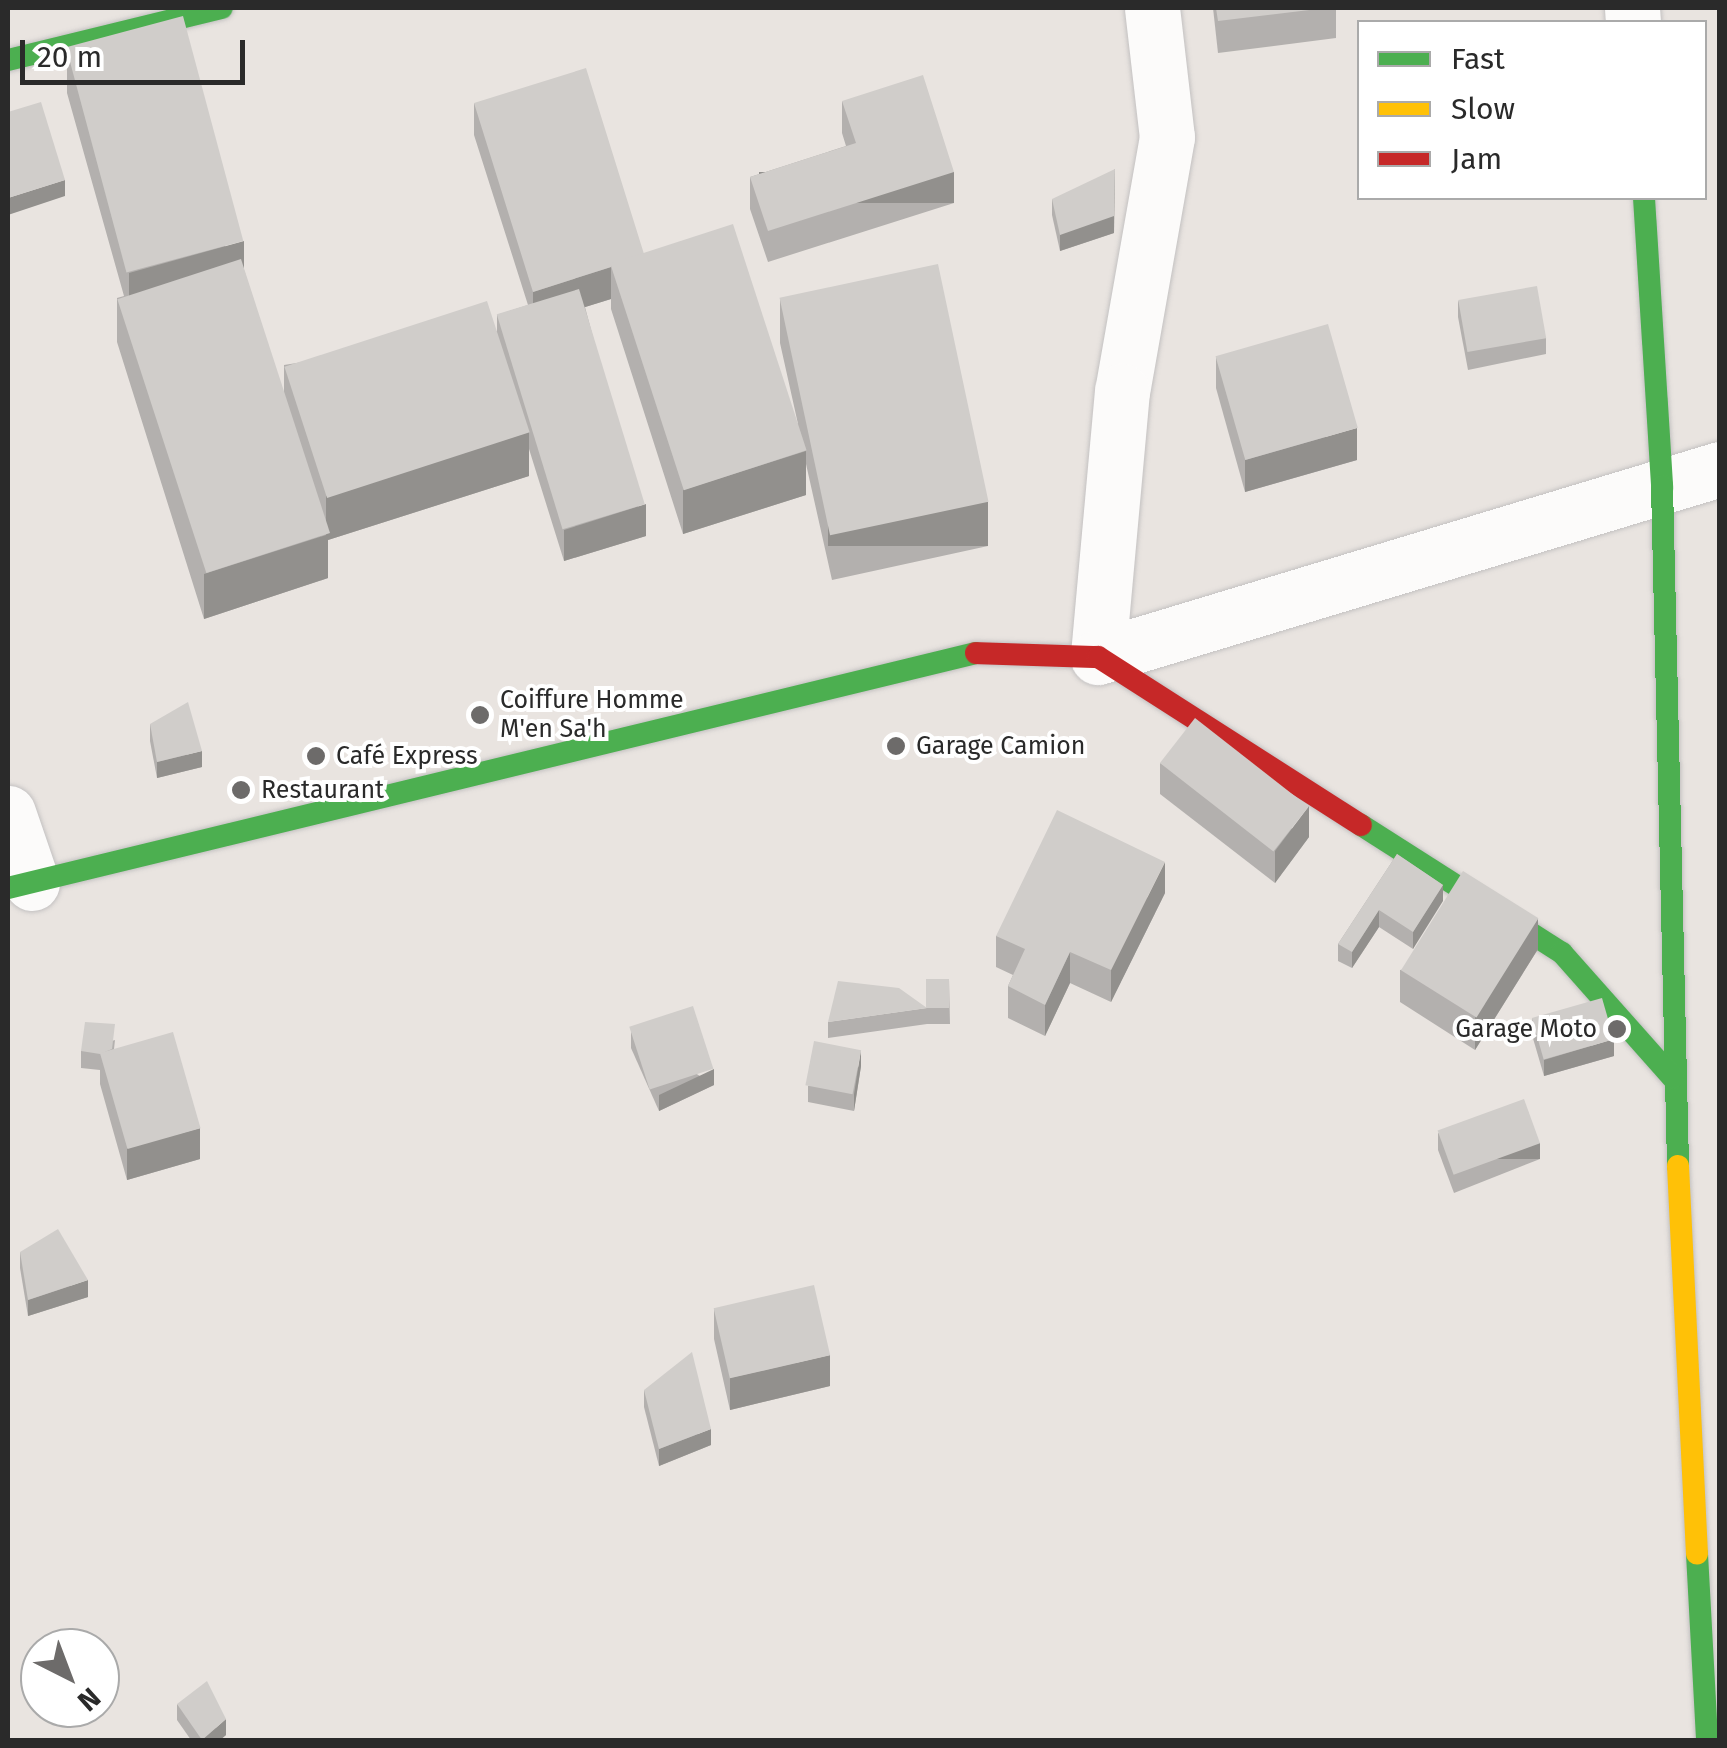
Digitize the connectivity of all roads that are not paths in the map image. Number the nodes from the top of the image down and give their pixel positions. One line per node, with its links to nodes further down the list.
1 (222, 8): 3 (street)
2 (1152, 8): 7 (street)
3 (8, 60)
4 (1644, 200): 6 (street)
5 (1720, 469): 6 (street)
6 (1662, 486): 7 (street); 10 (street)
7 (1098, 658): 9 (street); 10 (street)
8 (8, 813): 9 (street)
9 (20, 886)
10 (1673, 1078): 11 (street)
11 (1707, 1740)

